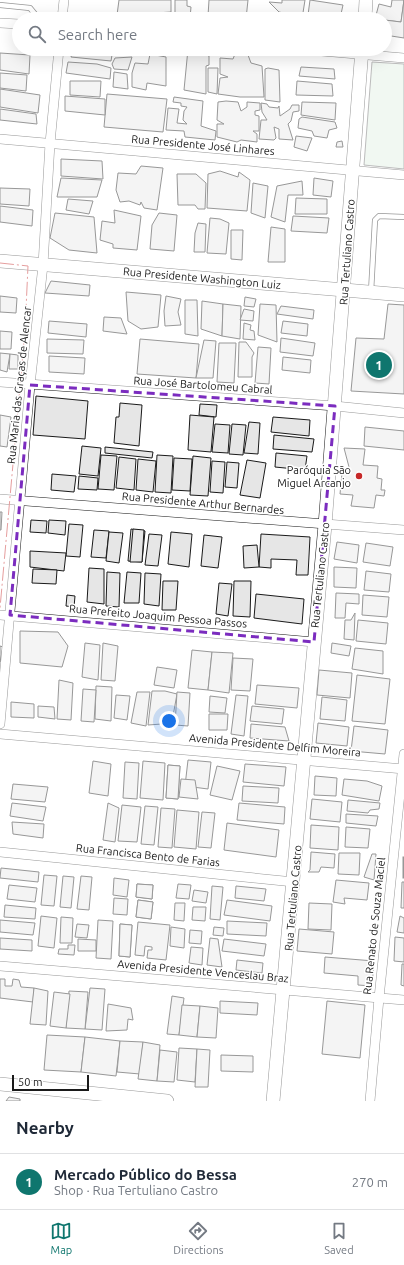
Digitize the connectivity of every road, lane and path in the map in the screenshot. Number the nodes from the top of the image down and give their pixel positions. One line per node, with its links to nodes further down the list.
1 (64, 0): 5 (street)
2 (366, 0): 6 (street)
3 (0, 5): 4 (lane)
4 (33, 12)
5 (63, 12)
6 (365, 12)
7 (0, 23): 8 (street)
8 (12, 24)
9 (58, 56): 14 (street, Rua Maria das Graças de Alencar)
10 (362, 56): 15 (street, Rua Tertuliano Castro)
11 (390, 56): 12 (street)
12 (404, 58)
13 (0, 139): 14 (street, Rua Presidente José Linhares)
14 (50, 144): 15 (street, Rua Presidente José Linhares); 19 (street, Rua Maria das Graças de Alencar)
15 (352, 171): 16 (street, Rua Presidente José Linhares); 20 (street, Rua Tertuliano Castro)
16 (404, 175)
17 (404, 217): 21 (lane)
18 (0, 260): 19 (street, Rua Presidente Washington Luiz)
19 (43, 265): 20 (street, Rua Presidente Washington Luiz); 24 (street, Rua Maria das Graças de Alencar)
20 (344, 290): 21 (street, Rua Presidente Washington Luiz); 25 (street, Rua Tertuliano Castro)
21 (371, 292): 22 (street, Rua Presidente Washington Luiz)
22 (404, 295)
23 (0, 382): 24 (street, Rua José Bartolomeu Cabral)
24 (30, 385): 25 (street, Rua José Bartolomeu Cabral); 28 (street, Rua Maria das Graças de Alencar)
25 (335, 406): 26 (street, Rua José Bartolomeu Cabral); 29 (street, Rua Tertuliano Castro)
26 (404, 413)
27 (0, 499): 28 (street, Rua Presidente Arthur Bernardes)
28 (19, 501): 29 (street, Rua Presidente Arthur Bernardes); 32 (street, Rua Maria das Graças de Alencar)
29 (325, 525): 30 (street, Rua Presidente Arthur Bernardes); 33 (street, Rua Tertuliano Castro)
30 (404, 530)
31 (0, 615): 32 (street, Rua Prefeito Joaquim Pessoa Passos)
32 (10, 615): 33 (street, Rua Prefeito Joaquim Pessoa Passos); 34 (street, Rua Maria das Graças de Alencar)
33 (314, 642): 37 (street, Rua Tertuliano Castro)
34 (0, 724)
35 (0, 734): 37 (street, Avenida Presidente Delfim Moreira)
36 (404, 754): 38 (street, Rua Renato de Souza Maciel)
37 (305, 759): 38 (street, Avenida Presidente Delfim Moreira); 40 (street, Rua Tertuliano Castro)
38 (403, 769): 43 (street, Rua Renato de Souza Maciel)
39 (0, 852): 40 (street, Rua Francisca Bento de Farias)
40 (294, 882): 42 (street, Rua Tertuliano Castro)
41 (0, 966): 42 (street, Avenida Presidente Venceslau Braz)
42 (284, 990): 43 (street, Avenida Presidente Venceslau Braz); 47 (street, Rua Tertuliano Castro)
43 (379, 998): 44 (street, Avenida Presidente Venceslau Braz); 48 (street, Rua Renato de Souza Maciel)
44 (404, 1000)
45 (0, 1084): 46 (street)
46 (167, 1101)
47 (273, 1101)
48 (370, 1101)

